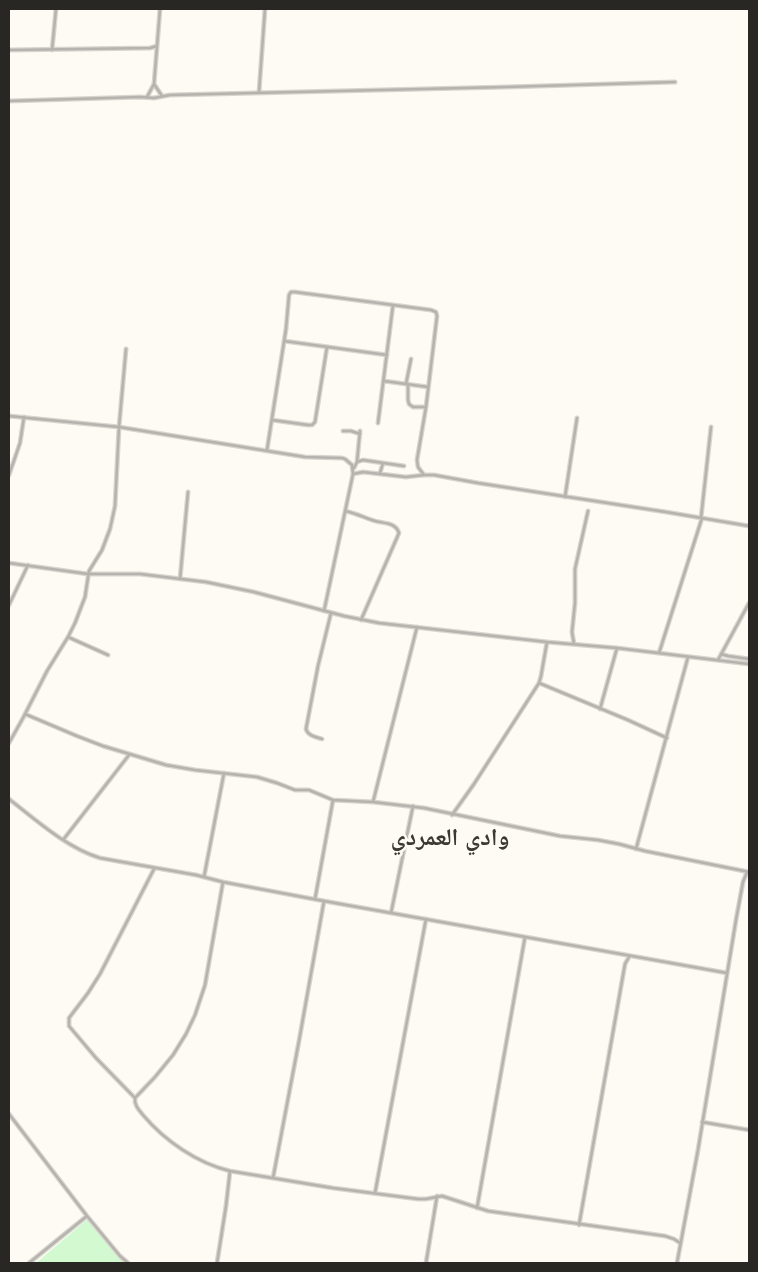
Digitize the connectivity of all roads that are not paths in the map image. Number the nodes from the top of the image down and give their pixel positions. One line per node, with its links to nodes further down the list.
1 (56, 9): 6 (street)
2 (160, 9): 4 (street)
3 (265, 9): 9 (street)
4 (157, 46): 6 (street); 8 (street)
5 (9, 50): 6 (street)
6 (52, 50)
7 (675, 82): 9 (street)
8 (154, 84): 10 (street); 11 (street)
9 (259, 92): 10 (street)
10 (162, 96): 11 (street)
11 (147, 98): 12 (street)
12 (9, 101)
13 (394, 305): 14 (street); 17 (street); 21 (street)
14 (284, 341): 15 (street); 26 (street)
15 (327, 347): 17 (street); 26 (street)
16 (126, 349): 28 (street)
17 (387, 355): 19 (street)
18 (411, 360): 20 (street)
19 (384, 381): 20 (street); 27 (street)
20 (407, 384): 21 (street); 22 (street)
21 (428, 387): 22 (street)
22 (426, 407): 39 (street)
23 (9, 416): 24 (street)
24 (24, 418): 28 (street); 38 (street)
25 (577, 418): 41 (street)
26 (272, 420): 31 (street)
27 (378, 423)
28 (119, 427): 31 (street); 48 (street)
29 (711, 427): 44 (street)
30 (343, 431): 32 (street)
31 (267, 451): 35 (street)
32 (357, 462): 33 (street); 35 (street)
33 (383, 463): 34 (street); 37 (street)
34 (404, 466)
35 (353, 469): 36 (street)
36 (353, 474): 37 (street); 42 (street)
37 (380, 474): 39 (street)
38 (9, 475)
39 (424, 475): 41 (street)
40 (188, 492): 49 (street)
41 (565, 497): 44 (street)
42 (345, 510): 54 (street); 56 (street)
43 (588, 511): 50 (street)
44 (701, 518): 45 (street); 62 (street)
45 (749, 526)
46 (9, 563): 47 (street)
47 (28, 565): 48 (street); 53 (street)
48 (88, 574): 49 (street); 58 (street)
49 (180, 579): 54 (street)
50 (575, 579): 51 (street); 60 (street)
51 (581, 580)
52 (749, 603): 63 (street)
53 (9, 606)
54 (324, 611): 55 (street)
55 (331, 612): 56 (street); 73 (street)
56 (361, 620): 57 (street)
57 (417, 627): 59 (street); 79 (street)
58 (68, 637): 64 (street); 71 (street)
59 (547, 642): 60 (street); 69 (street)
60 (574, 644): 61 (street)
61 (618, 648): 62 (street); 70 (street)
62 (659, 653): 65 (street)
63 (721, 654): 66 (street); 67 (street)
64 (108, 655)
65 (688, 657): 67 (street); 72 (street)
66 (749, 658)
67 (718, 660): 68 (street)
68 (749, 664)
69 (539, 683): 70 (street); 81 (street)
70 (600, 709): 72 (street)
71 (25, 714): 74 (street); 75 (street)
72 (667, 738): 83 (street)
73 (322, 739)
74 (9, 743)
75 (129, 754): 76 (street); 82 (street)
76 (224, 773): 78 (street); 86 (street)
77 (9, 800): 82 (street)
78 (333, 800): 79 (street); 88 (street)
79 (373, 802): 80 (street)
80 (412, 806): 81 (street); 90 (street)
81 (452, 815): 83 (street)
82 (63, 840): 84 (street)
83 (636, 849): 85 (street)
84 (154, 869): 86 (street); 95 (street)
85 (748, 872): 94 (street)
86 (204, 877): 87 (street)
87 (223, 882): 88 (street); 95 (street)
88 (316, 899): 89 (street)
89 (324, 901): 90 (street); 100 (street)
90 (391, 913): 91 (street)
91 (426, 919): 92 (street); 101 (street)
92 (525, 937): 93 (street); 103 (street)
93 (629, 956): 94 (street); 105 (street)
94 (726, 973): 97 (street)
95 (135, 1098): 99 (street)
96 (9, 1114): 104 (street)
97 (702, 1122): 98 (street); 106 (street)
98 (749, 1130)
99 (230, 1171): 100 (street); 109 (street)
100 (273, 1178): 101 (street)
101 (375, 1193): 102 (street)
102 (437, 1196): 103 (street); 110 (street)
103 (477, 1208): 105 (street)
104 (87, 1216): 107 (street); 108 (street)
105 (578, 1225): 106 (street)
106 (680, 1243): 111 (street)
107 (29, 1263)
108 (128, 1263)
109 (217, 1263)
110 (426, 1263)
111 (677, 1263)

